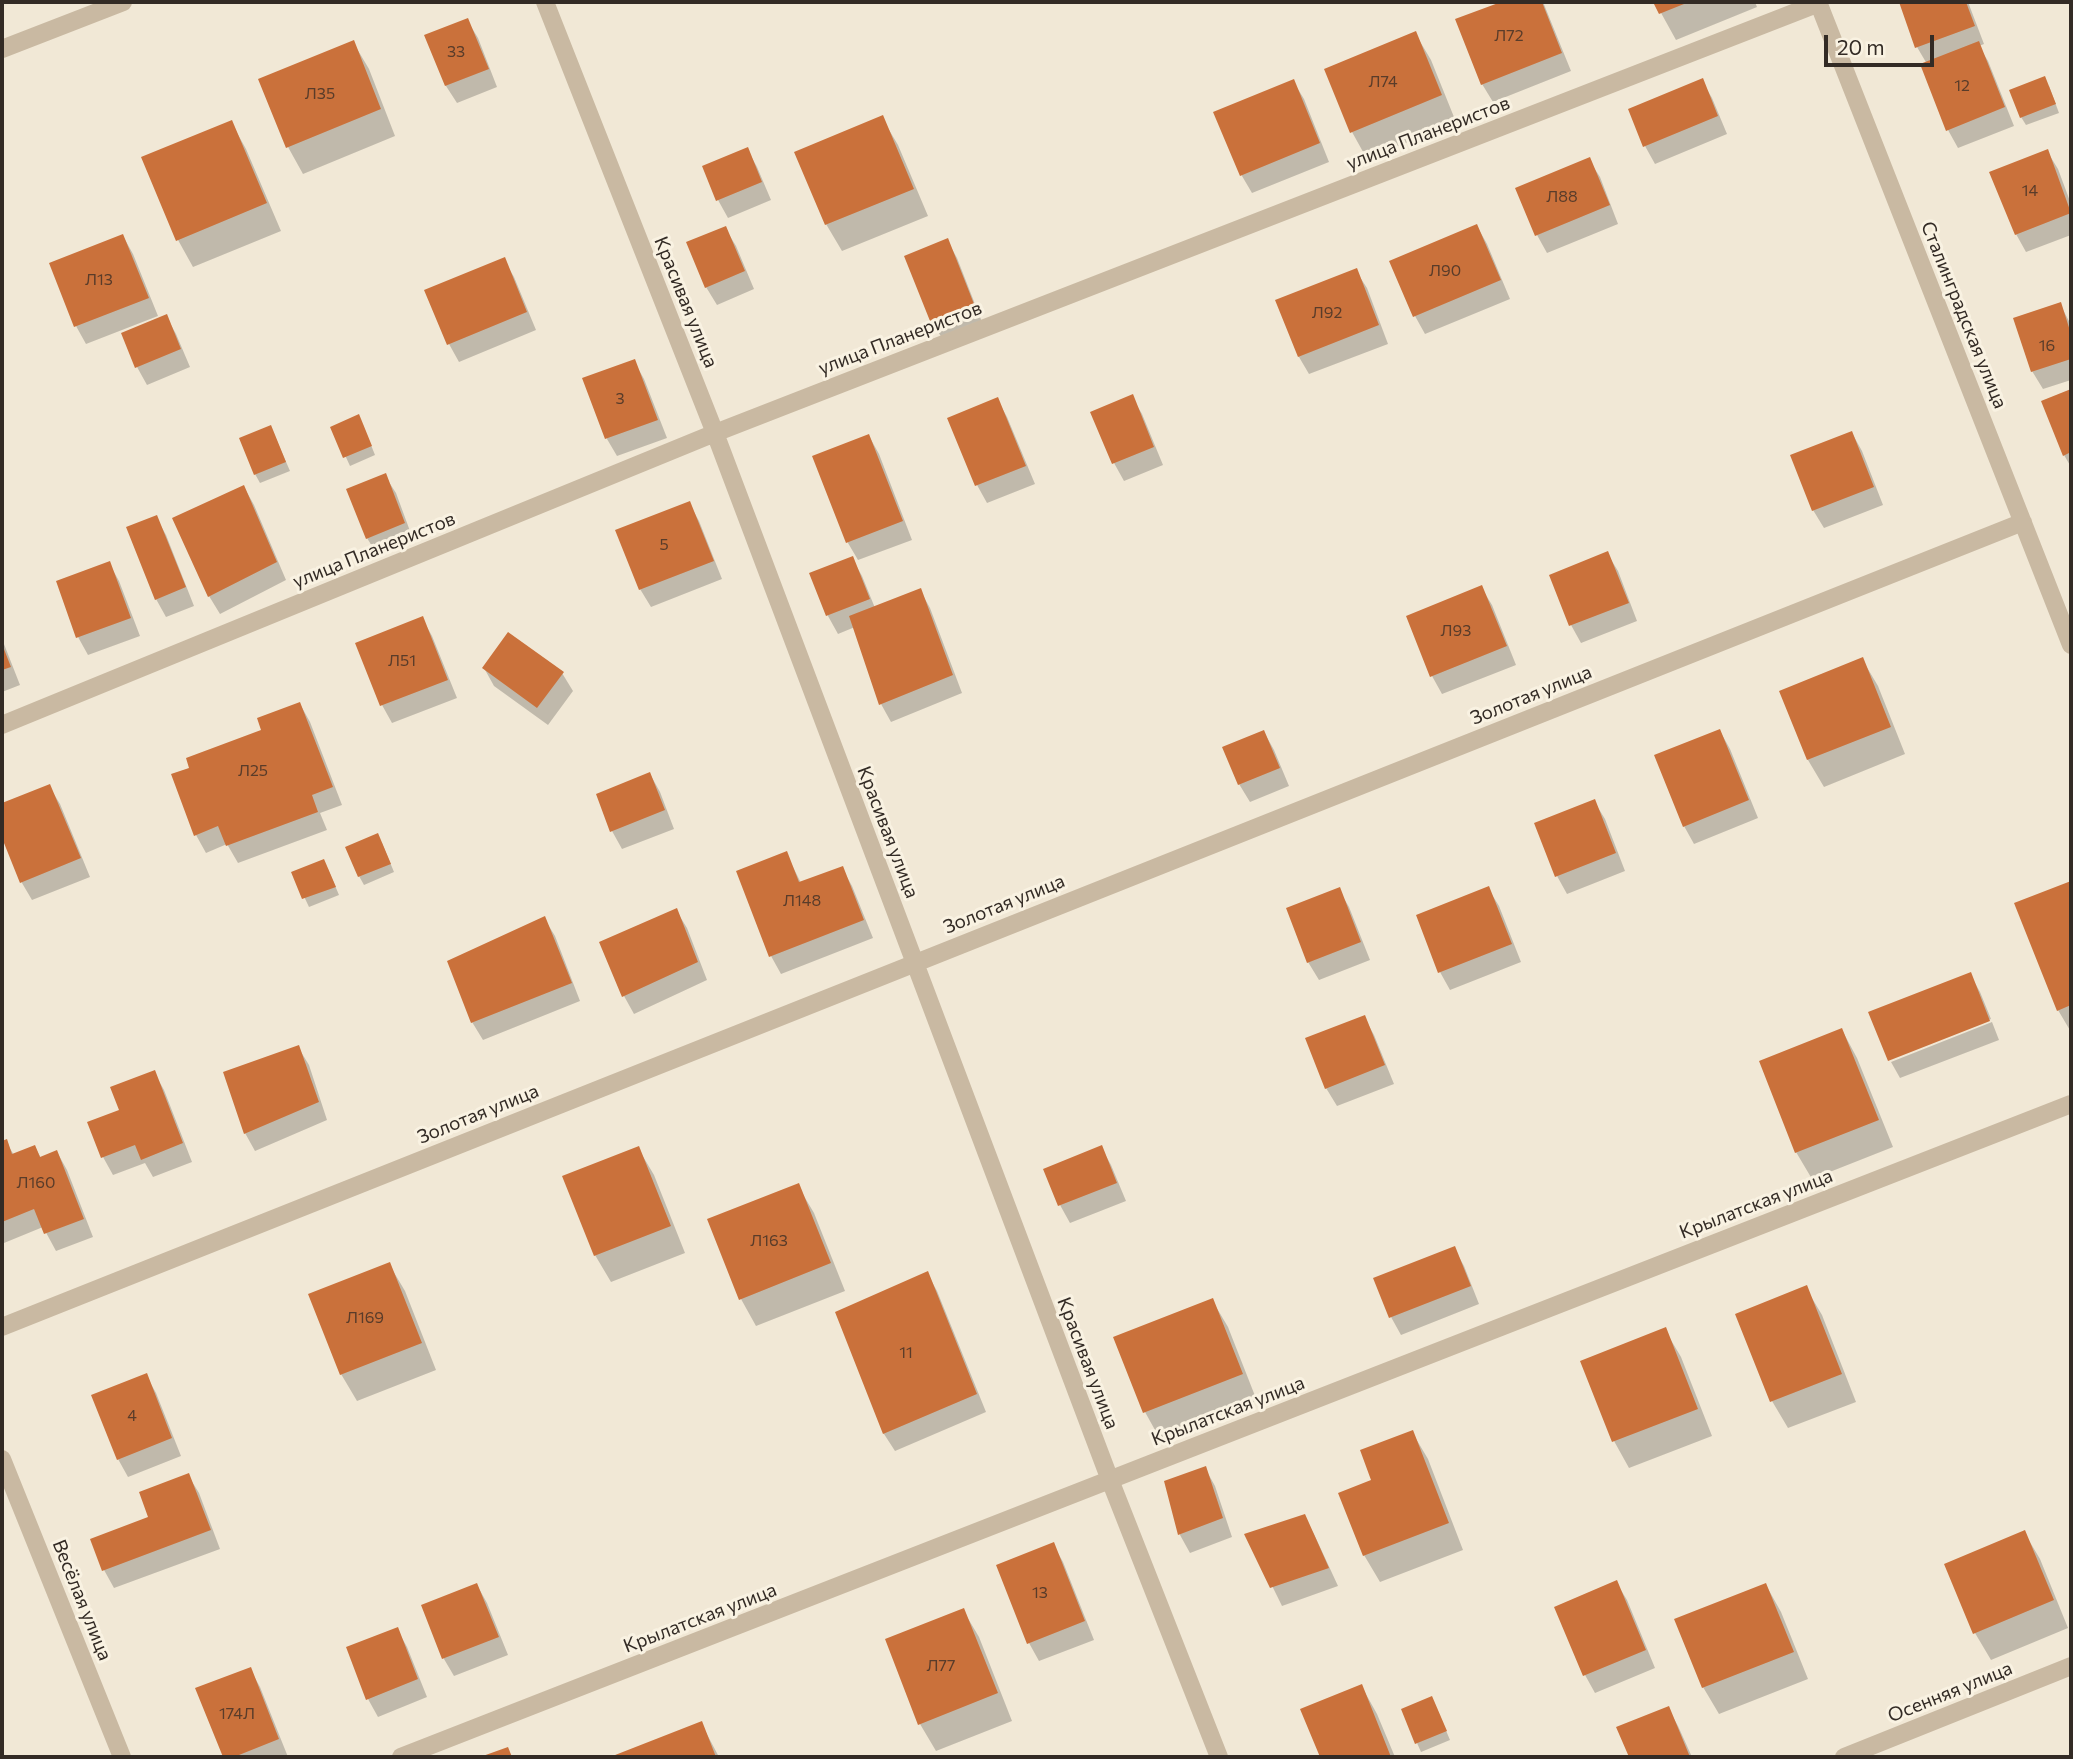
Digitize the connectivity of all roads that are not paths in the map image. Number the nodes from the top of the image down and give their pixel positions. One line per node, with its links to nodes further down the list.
1 (123, 2): 4 (street)
2 (545, 2): 5 (street, Красивая улица)
3 (1818, 3): 5 (street, улица Планеристов); 6 (street, Сталинградская улица)
4 (2, 49)
5 (715, 433): 8 (street, улица Планеристов); 9 (street, Красивая улица)
6 (2023, 522): 7 (street, Сталинградская улица); 9 (street, Золотая улица)
7 (2071, 645)
8 (2, 725)
9 (915, 963): 11 (street, Золотая улица); 13 (street, Красивая улица)
10 (2071, 1104): 13 (street, Крылатская улица)
11 (2, 1327)
12 (2, 1460): 15 (street, Весёлая улица)
13 (1110, 1480): 16 (street, Крылатская улица); 17 (street, Красивая улица)
14 (2071, 1666): 18 (street, Осенняя улица)
15 (122, 1757)
16 (401, 1757)
17 (1219, 1757)
18 (1844, 1757)

